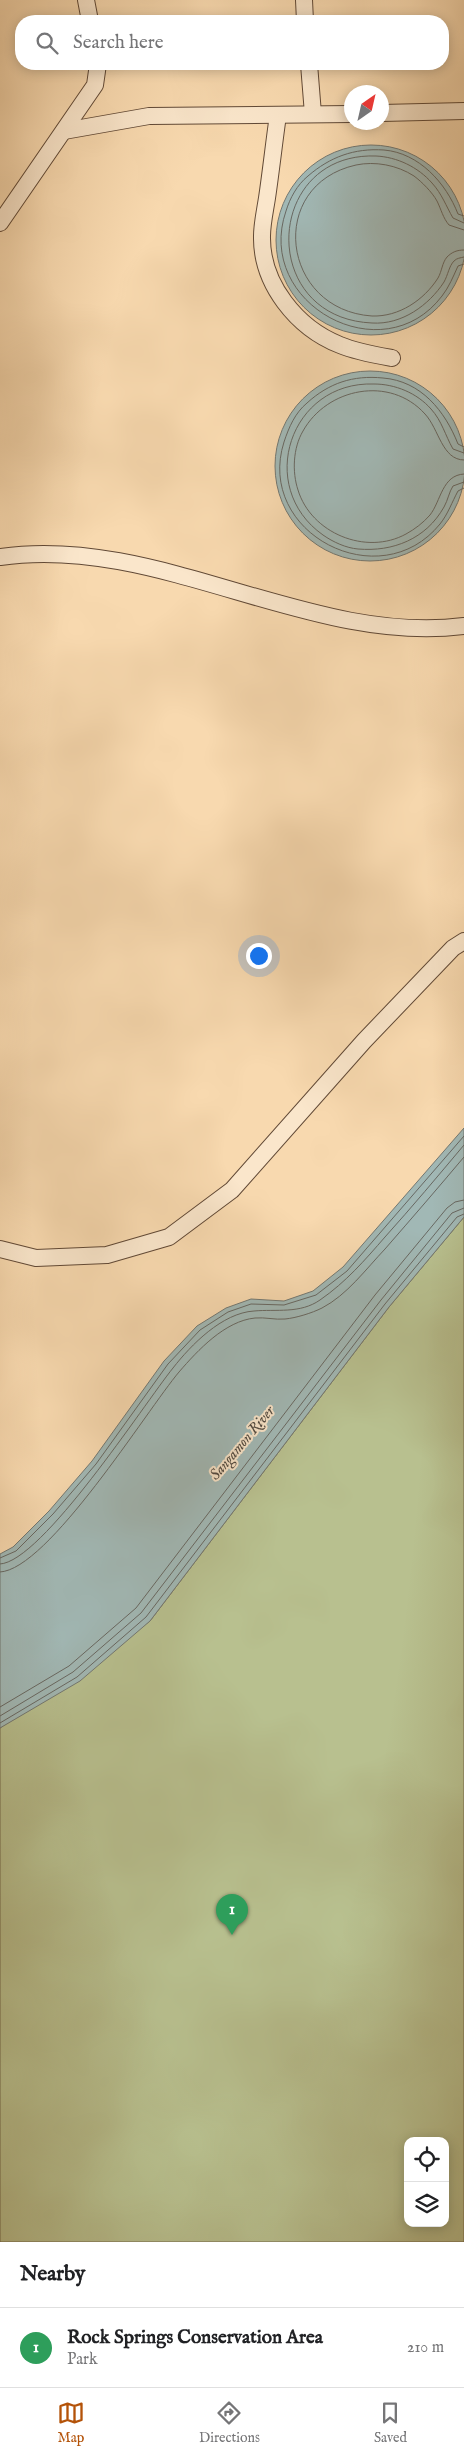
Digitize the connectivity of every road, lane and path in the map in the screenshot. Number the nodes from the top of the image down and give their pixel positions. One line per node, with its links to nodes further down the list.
1 (86, 0): 3 (lane)
2 (304, 0): 4 (lane)
3 (89, 15)
4 (305, 15)
5 (97, 70): 12 (lane)
6 (309, 70): 9 (lane)
7 (464, 111): 8 (lane)
8 (389, 113)
9 (313, 114): 10 (lane); 11 (lane)
10 (344, 114)
11 (278, 115): 12 (lane); 14 (lane)
12 (64, 130): 13 (lane)
13 (0, 224)
14 (392, 358)
15 (0, 557): 16 (lane)
16 (464, 626)
17 (464, 941): 18 (lane)
18 (0, 1249)

